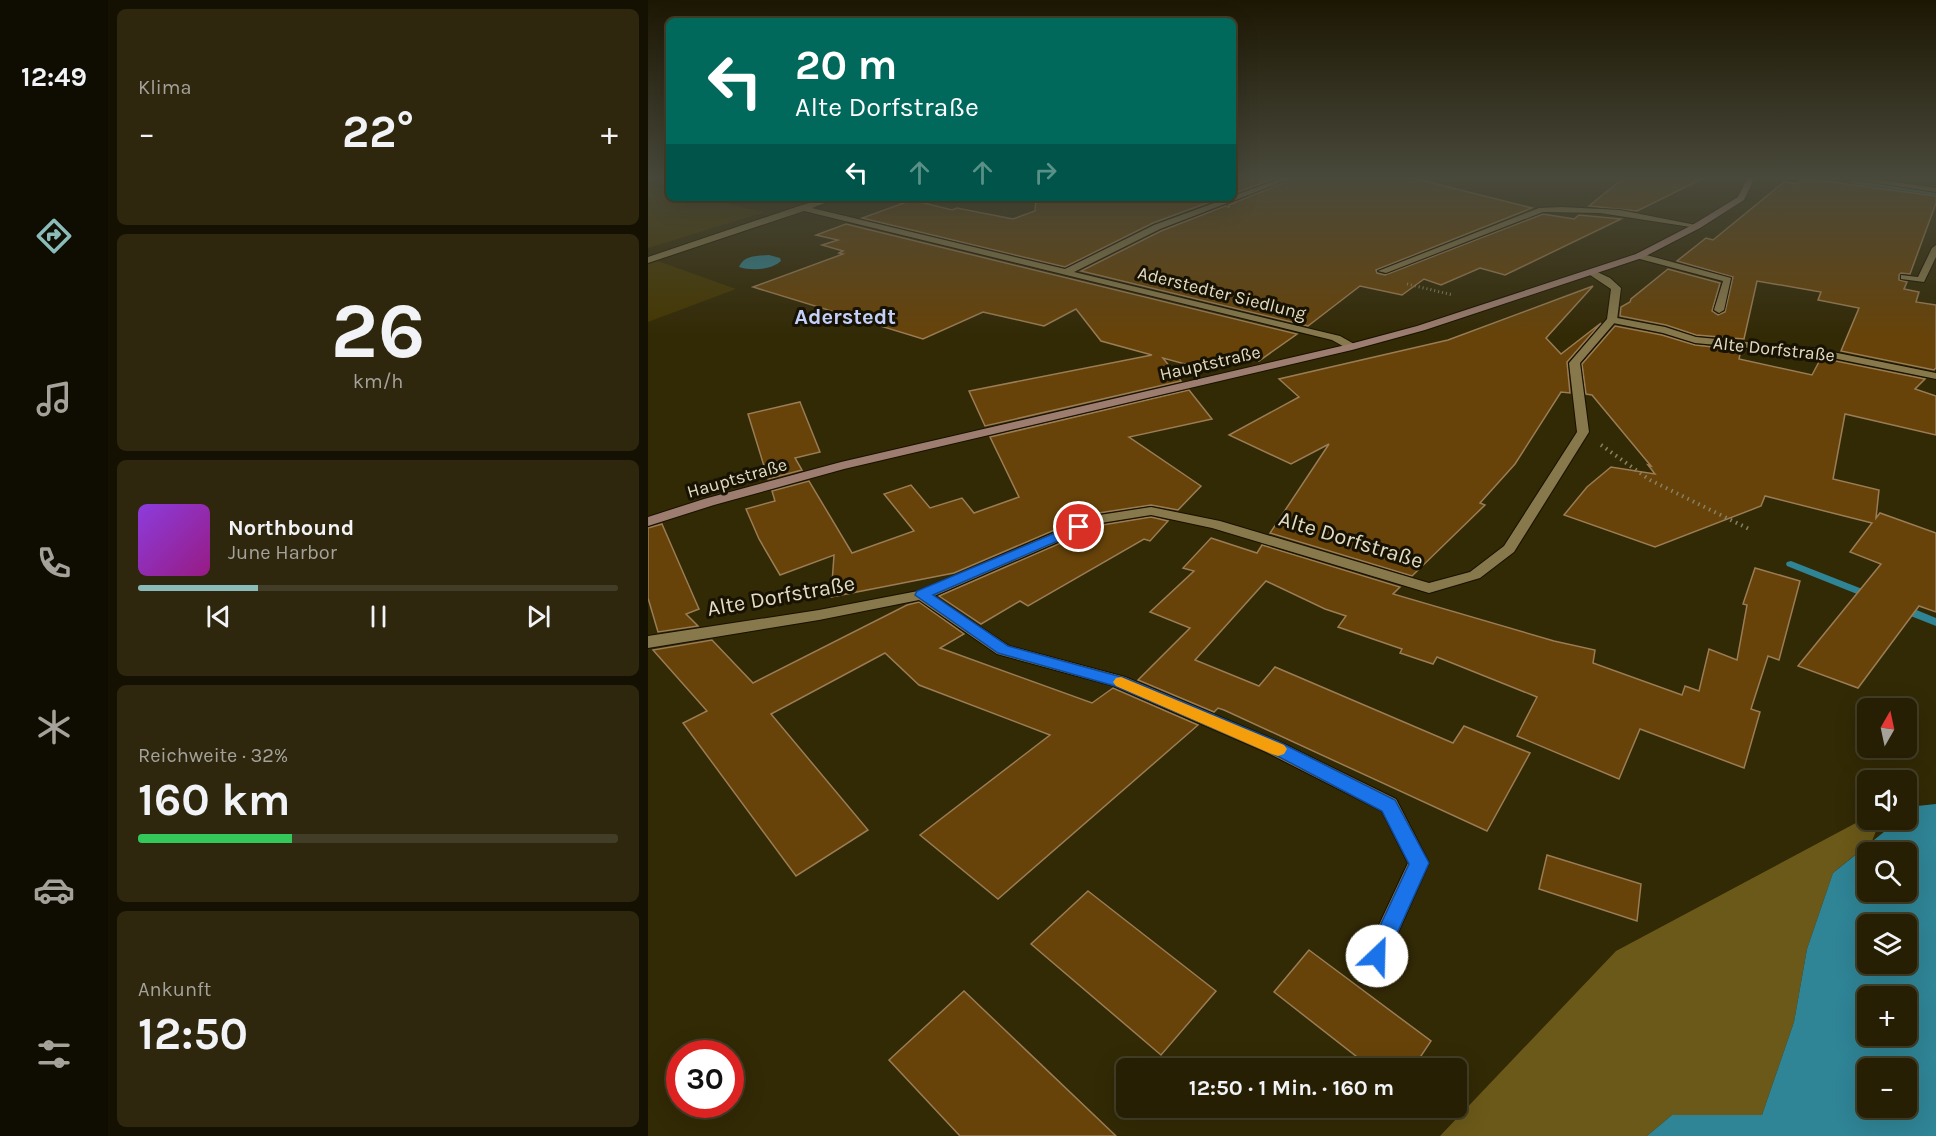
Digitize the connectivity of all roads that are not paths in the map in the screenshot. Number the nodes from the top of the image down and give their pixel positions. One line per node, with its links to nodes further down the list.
1 (737, 230): 8 (street)
2 (893, 230): 10 (street, Aderstedter Siedlung)
3 (1151, 230): 10 (street)
4 (1490, 230): 9 (street)
5 (1689, 230): 7 (main road, Hauptstraße)
6 (1936, 248): 12 (street)
7 (1639, 256): 11 (main road, Hauptstraße); 13 (street)
8 (648, 260)
9 (1383, 271)
10 (1066, 272): 15 (street, Aderstedter Siedlung)
11 (1593, 273): 14 (street); 15 (main road, Hauptstraße)
12 (1904, 277)
13 (1719, 310)
14 (1612, 320): 16 (street, Alte Dorfstraße); 18 (street, Alte Dorfstraße)
15 (1352, 347): 17 (main road, Hauptstraße)
16 (1936, 376)
17 (648, 522)
18 (922, 595): 19 (street, Alte Dorfstraße); 20 (street)
19 (648, 642)
20 (1368, 974)

